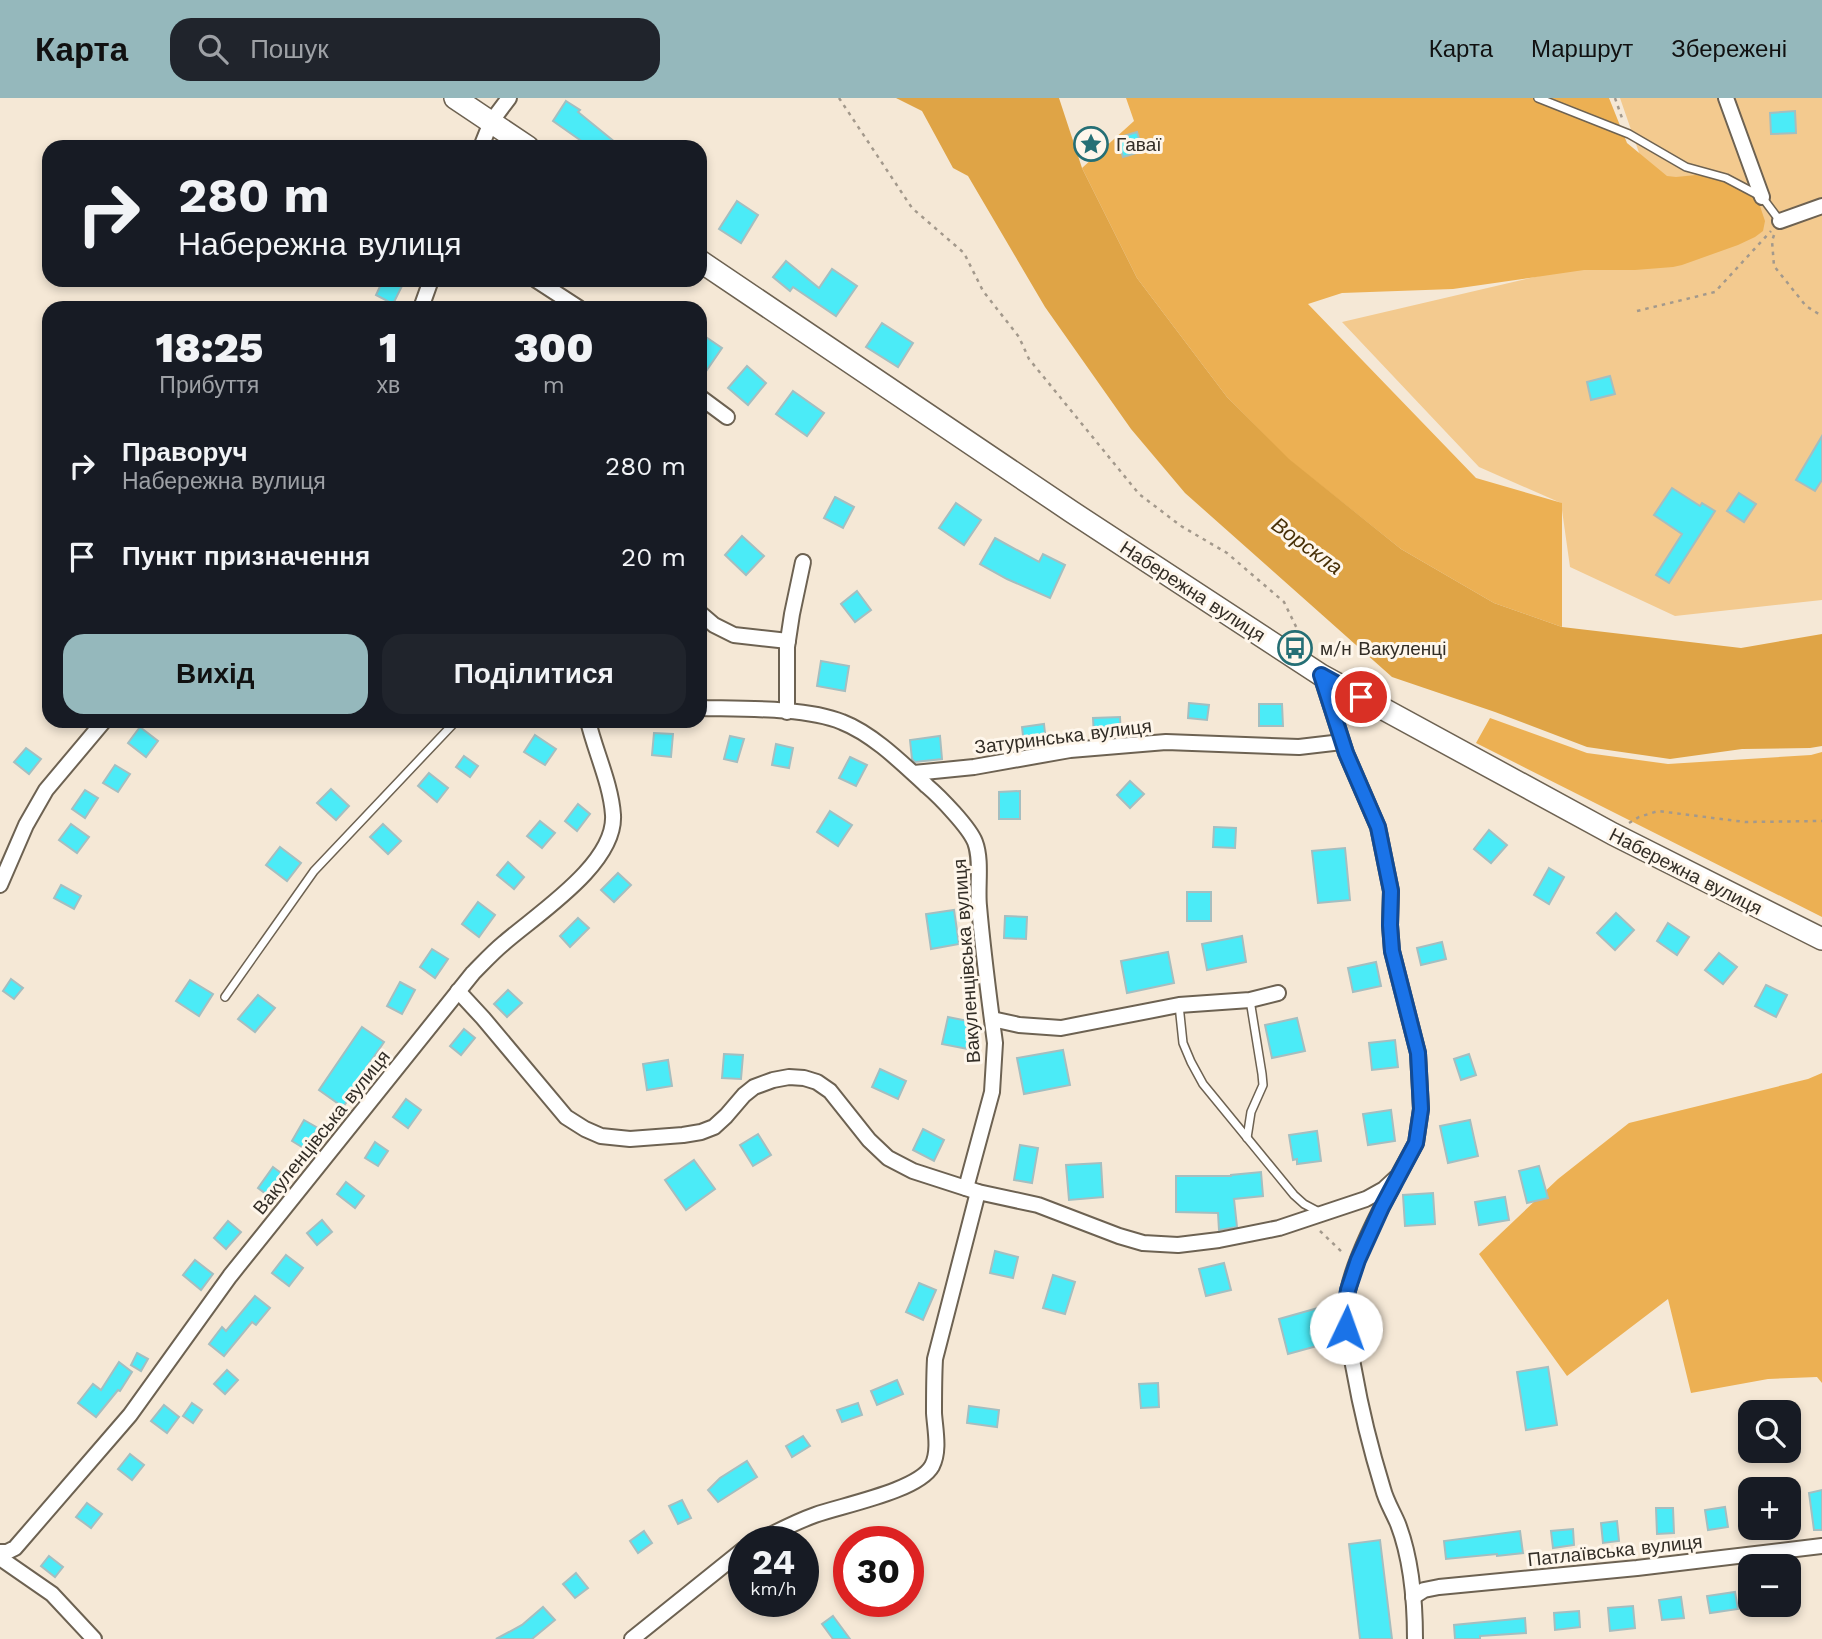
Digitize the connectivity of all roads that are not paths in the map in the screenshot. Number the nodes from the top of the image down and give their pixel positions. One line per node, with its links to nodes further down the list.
1 (454, 98): 5 (street)
2 (509, 98): 5 (street)
3 (1538, 98): 8 (lane)
4 (1726, 98): 8 (street)
5 (491, 122): 6 (street); 7 (street)
6 (484, 140)
7 (518, 140)
8 (1762, 197): 10 (lane)
9 (1822, 206): 10 (street)
10 (1780, 220)
11 (707, 266): 19 (street, Набережна вулиця)
12 (546, 287): 13 (street)
13 (566, 301)
14 (707, 402): 15 (street)
15 (727, 417)
16 (803, 562): 18 (street)
17 (707, 619): 18 (street)
18 (788, 641): 21 (street)
19 (1313, 670): 25 (street); 28 (street, Набережна вулиця)
20 (707, 708): 21 (street, Вакуленцівська вулиця)
21 (787, 712): 26 (street, Вакуленцівська вулиця)
22 (98, 728): 27 (street)
23 (449, 728): 31 (lane)
24 (590, 728): 29 (street, Вакуленцівська вулиця)
25 (1342, 741): 26 (street, Затуринська вулиця); 36 (street)
26 (914, 774): 34 (street, Вакуленцівська вулиця)
27 (0, 885)
28 (1822, 940)
29 (458, 991): 37 (street); 41 (street, Вакуленцівська вулиця)
30 (1278, 993): 32 (street)
31 (225, 997)
32 (1250, 1000): 33 (street); 35 (lane)
33 (1179, 1004): 34 (street); 35 (lane)
34 (992, 1019): 37 (street, Вакуленцівська вулиця)
35 (1247, 1138): 38 (lane)
36 (1398, 1176): 38 (street); 44 (street)
37 (972, 1190): 38 (street); 39 (street)
38 (1321, 1213)
39 (788, 1526)
40 (1822, 1546): 44 (street, Патлаївська вулиця)
41 (0, 1552)
42 (0, 1558): 45 (street)
43 (728, 1562): 46 (street)
44 (1413, 1597): 47 (street)
45 (94, 1639)
46 (632, 1639)
47 (1415, 1639)

